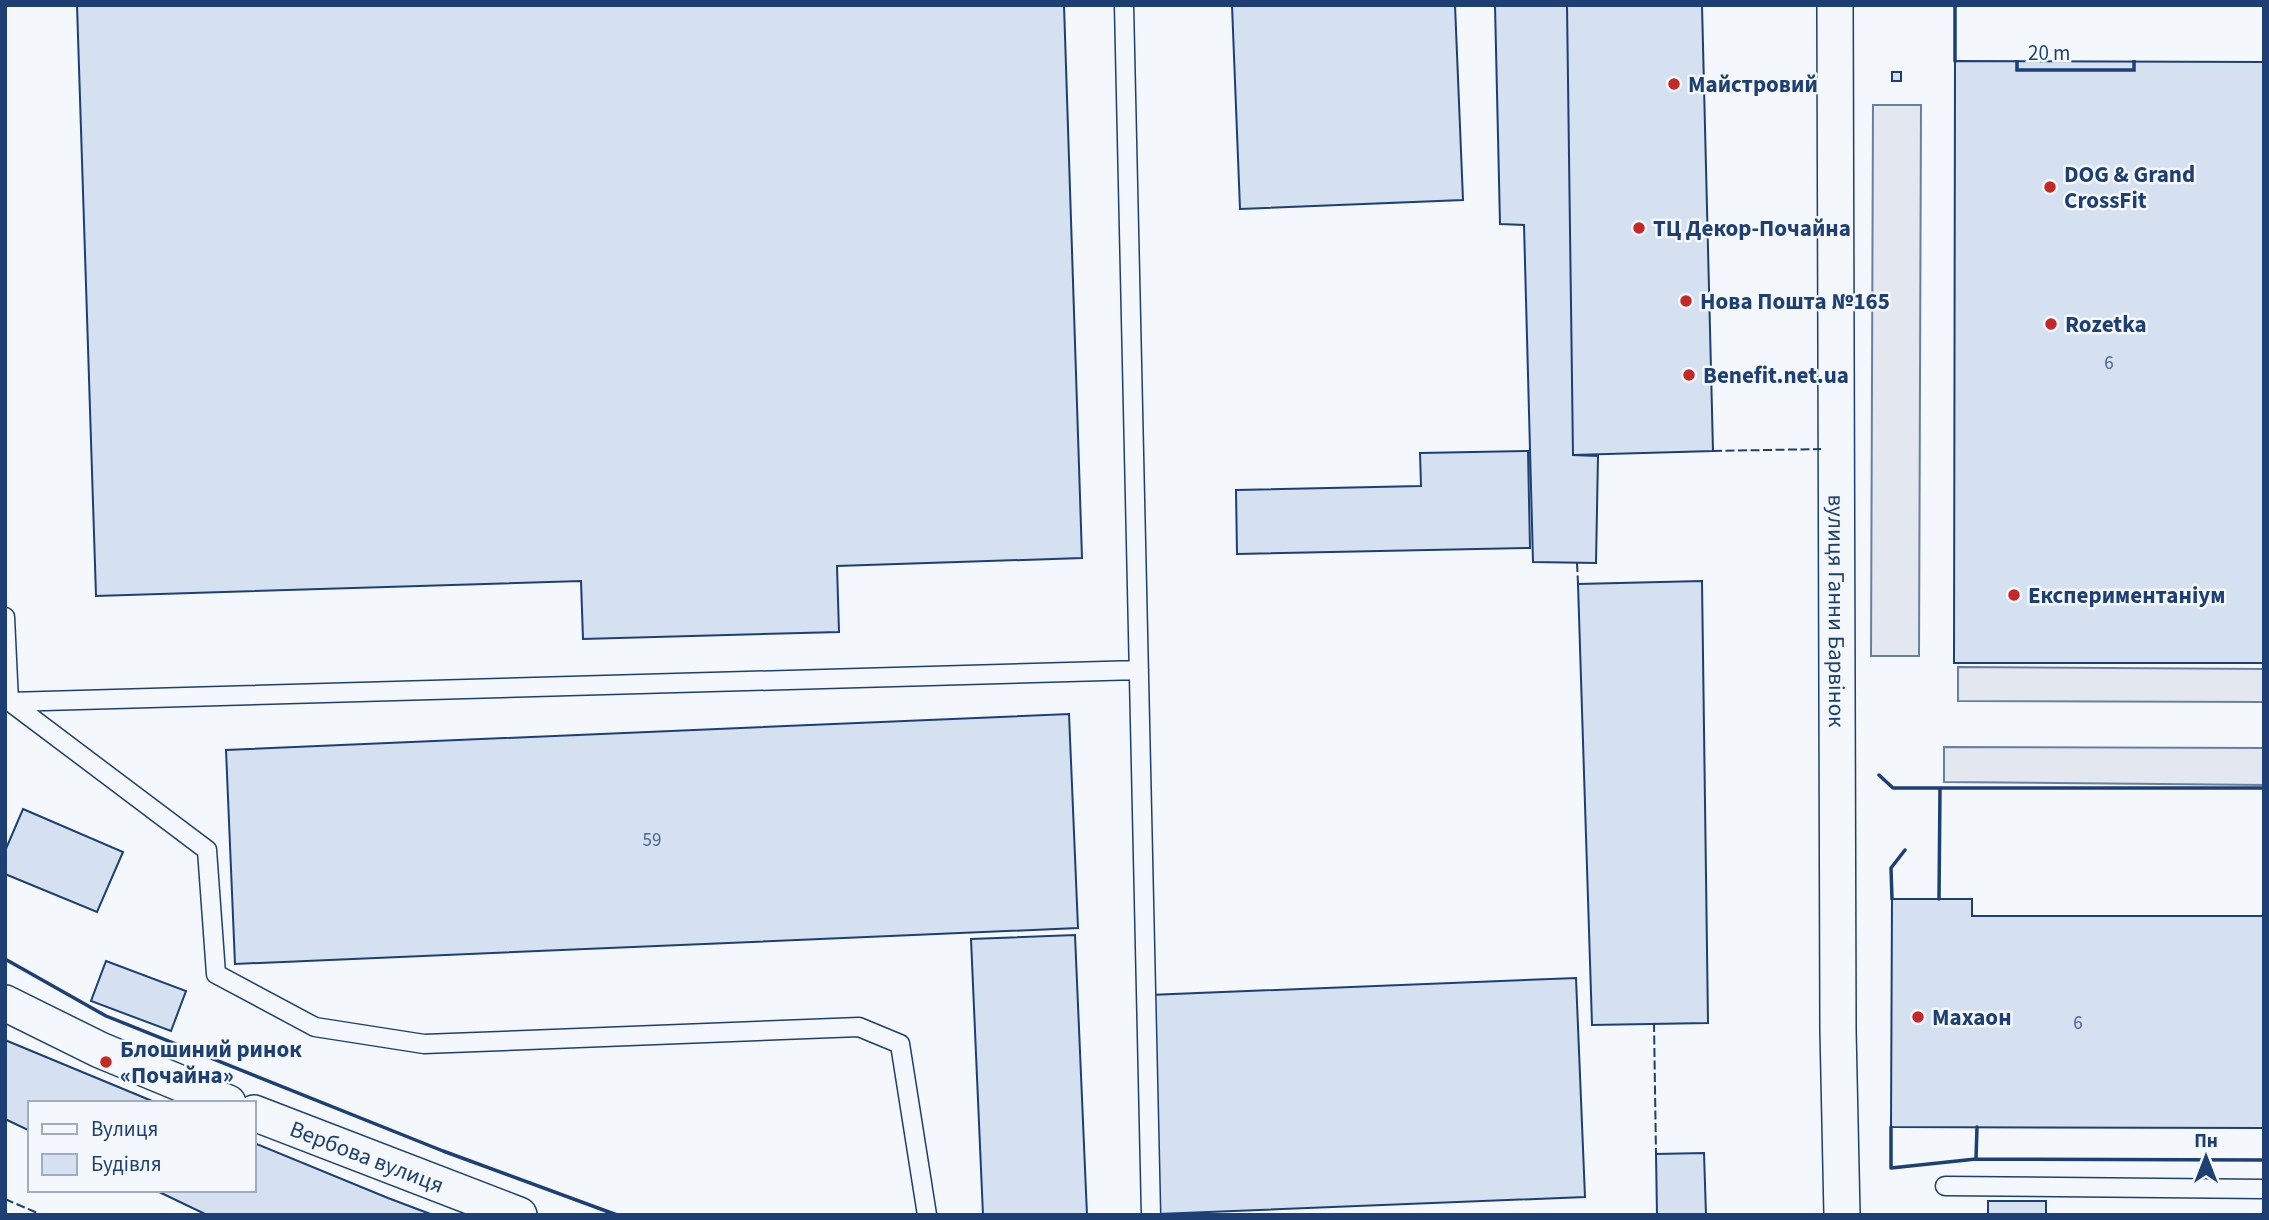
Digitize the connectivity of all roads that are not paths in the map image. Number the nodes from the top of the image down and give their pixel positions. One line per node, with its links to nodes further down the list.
1 (1124, 5): 4 (lane)
2 (1835, 5): 14 (street, вулиця Ганни Барвінок)
3 (5, 617): 5 (lane)
4 (1139, 670): 5 (lane); 13 (lane)
5 (7, 700): 12 (lane)
6 (5, 1003): 7 (street)
7 (223, 1101)
8 (256, 1114): 11 (street, Вербова вулиця)
9 (1945, 1186): 10 (lane)
10 (2264, 1189)
11 (519, 1215)
12 (927, 1215)
13 (1151, 1215)
14 (1842, 1215)

